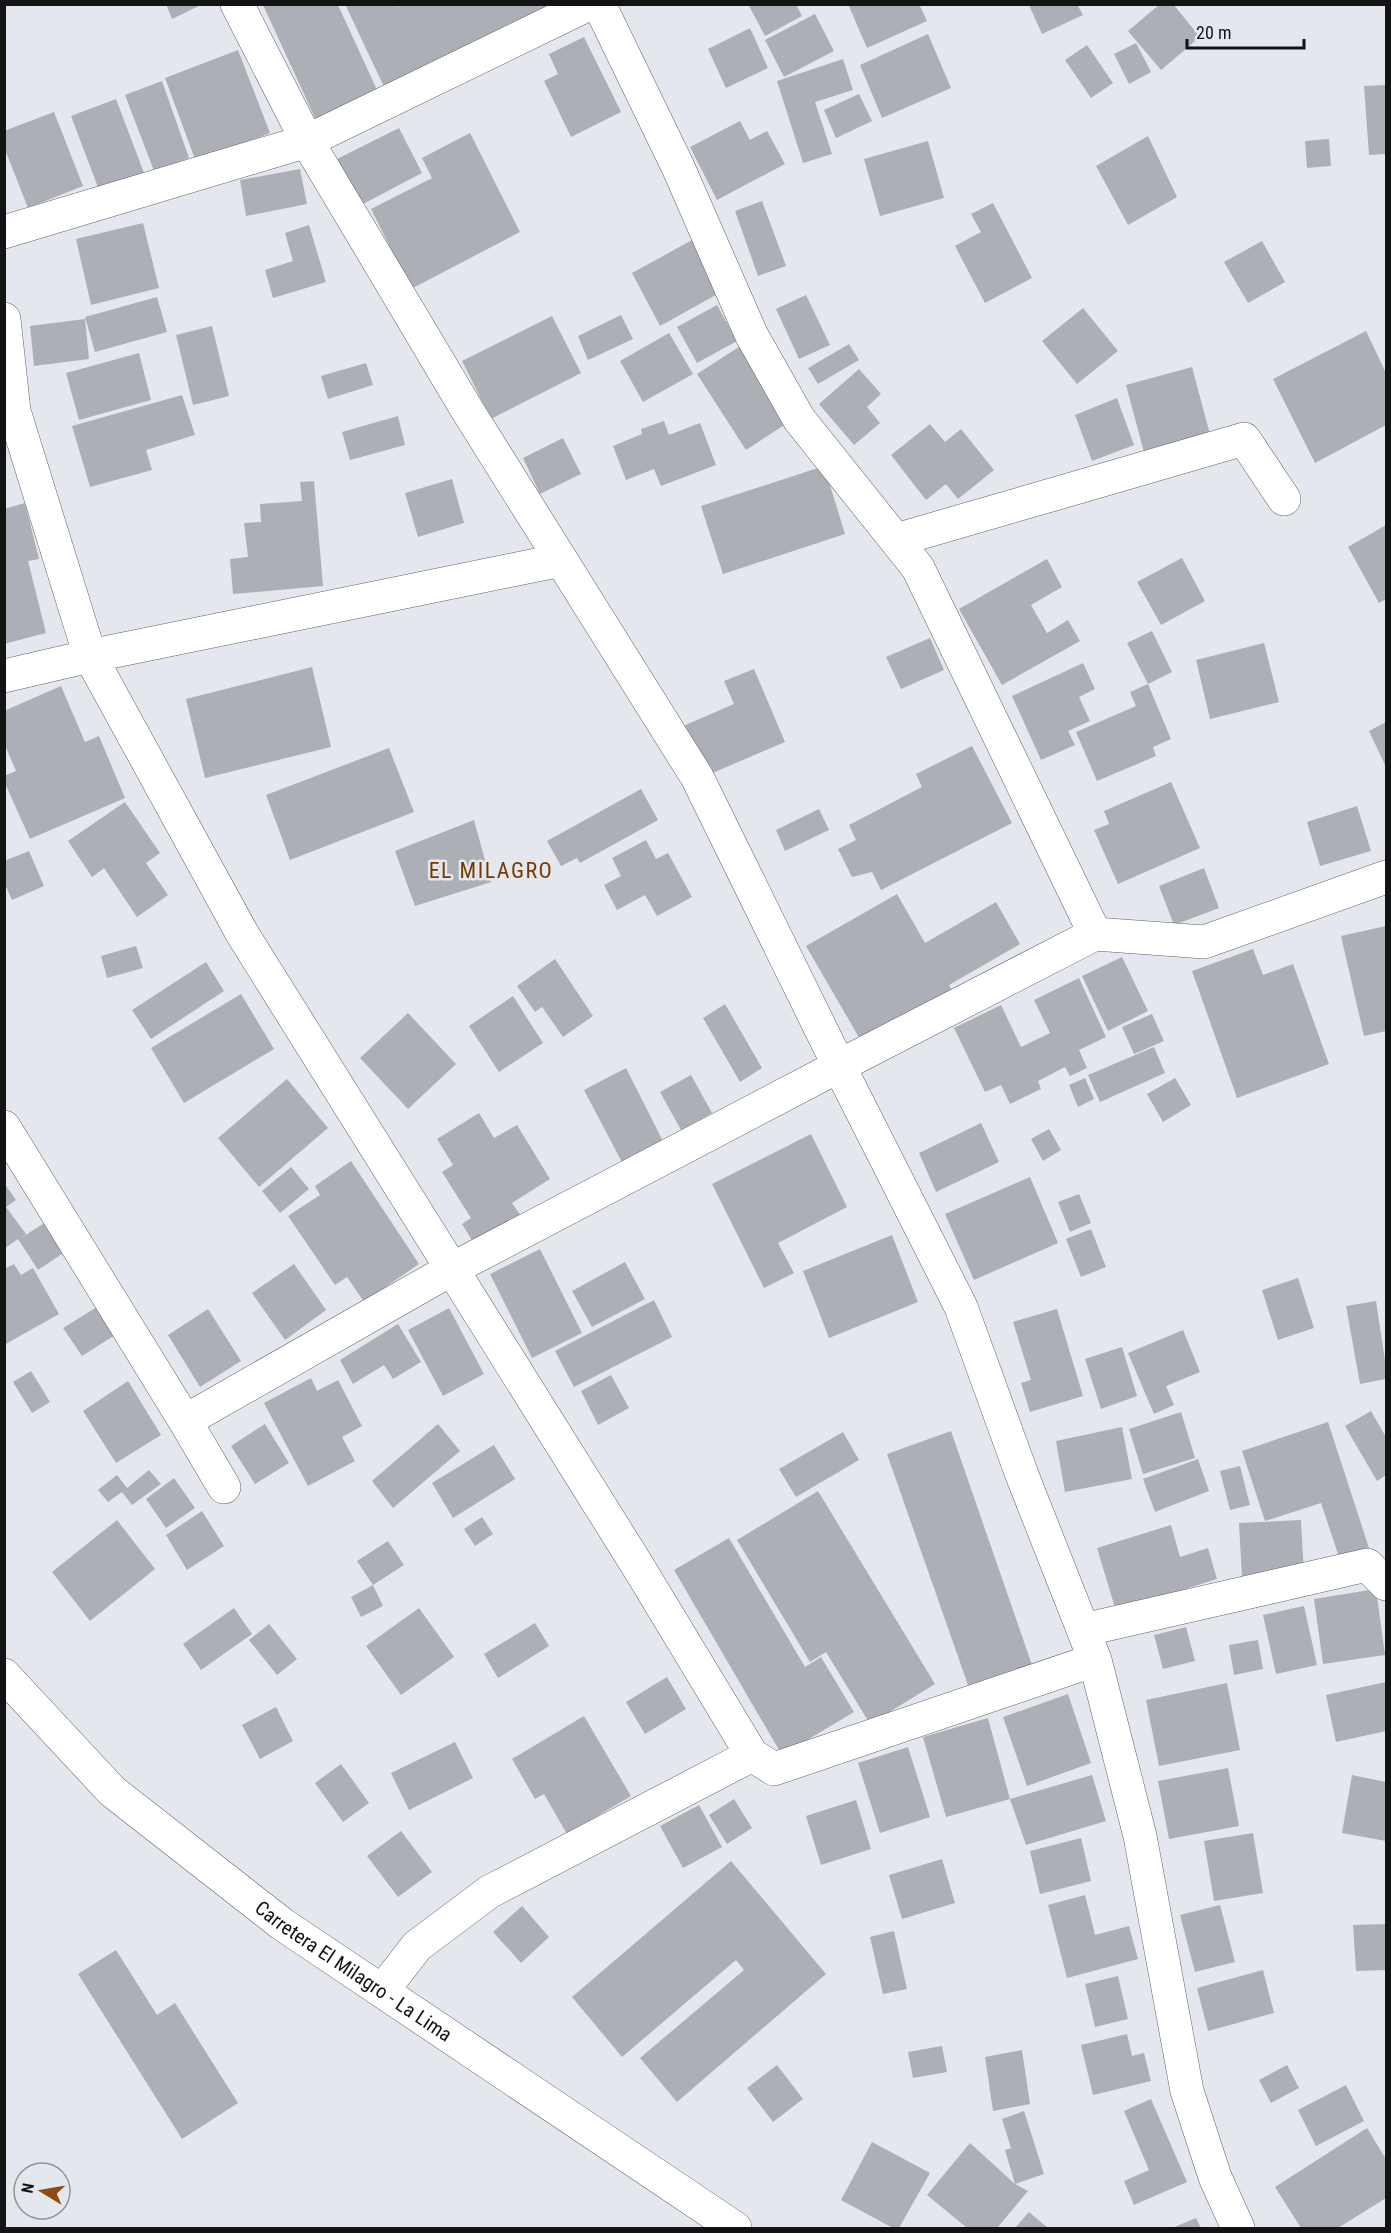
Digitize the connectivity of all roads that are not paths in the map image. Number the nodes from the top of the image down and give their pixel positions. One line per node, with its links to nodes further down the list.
1 (237, 4): 4 (street)
2 (589, 4): 4 (street)
3 (599, 4): 8 (street)
4 (307, 141): 5 (street); 9 (street)
5 (4, 232)
6 (4, 319): 10 (street)
7 (1284, 499): 8 (street)
8 (896, 540): 13 (street)
9 (561, 560): 10 (street); 14 (street)
10 (90, 656): 11 (street); 16 (street)
11 (4, 676)
12 (1386, 877): 13 (street)
13 (1095, 934): 14 (street)
14 (839, 1065): 16 (street); 20 (street)
15 (4, 1127): 17 (street)
16 (450, 1270): 17 (street); 23 (street)
17 (185, 1421): 18 (street)
18 (224, 1487)
19 (1386, 1583): 20 (street)
20 (1083, 1630): 21 (street)
21 (1095, 1660): 23 (street); 26 (street)
22 (4, 1675): 24 (street, Carretera El Milagro - La Lima)
23 (752, 1755): 24 (street)
24 (382, 1990): 25 (street, Carretera El Milagro - La Lima)
25 (735, 2229)
26 (1239, 2229)

